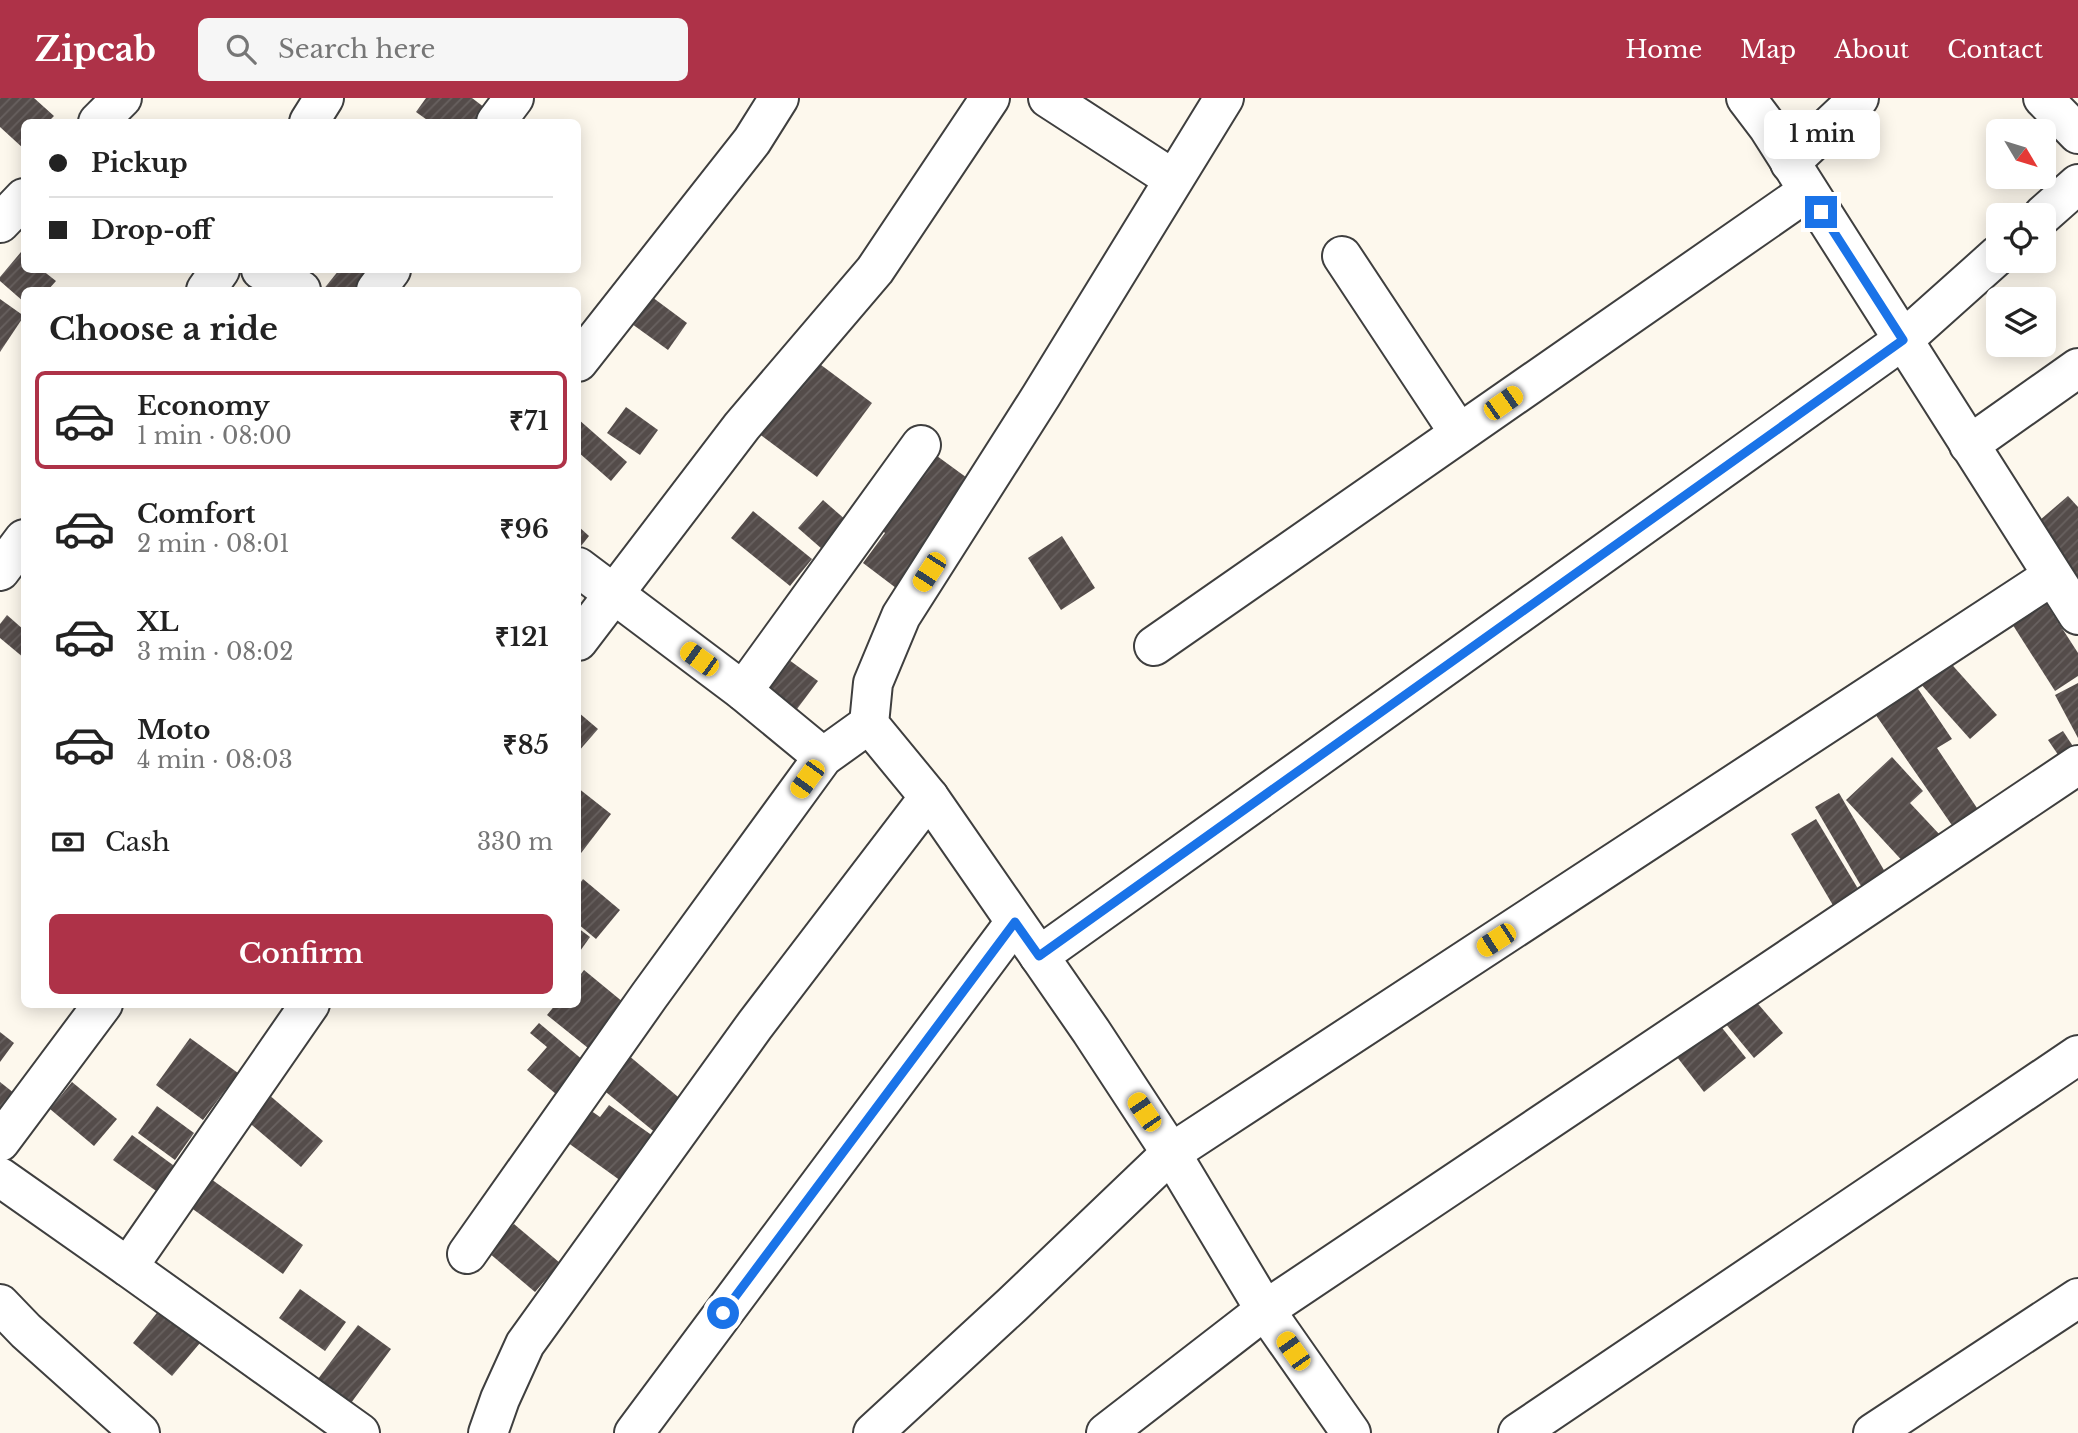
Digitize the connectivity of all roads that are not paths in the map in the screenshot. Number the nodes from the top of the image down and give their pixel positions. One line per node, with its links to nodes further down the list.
1 (122, 98): 11 (street)
2 (324, 98): 12 (street)
3 (514, 98): 13 (street)
4 (779, 98): 26 (street)
5 (990, 98): 35 (street)
6 (1048, 98): 16 (street)
7 (1224, 98): 16 (street)
8 (1746, 98): 15 (street)
9 (1859, 98): 15 (street)
10 (2042, 98): 14 (street)
11 (101, 119)
12 (311, 119)
13 (498, 119)
14 (2078, 134)
15 (1799, 177): 25 (street); 28 (street)
16 (1173, 179): 40 (street)
17 (2078, 184): 19 (street)
18 (21, 201): 20 (street)
19 (2056, 203)
20 (0, 223)
21 (1342, 256): 28 (street)
22 (1986, 266): 25 (street)
23 (267, 273): 24 (street)
24 (295, 287)
25 (1903, 340): 29 (street); 45 (street)
26 (581, 358)
27 (2078, 368): 29 (street)
28 (1459, 433): 38 (street)
29 (1969, 444): 34 (street)
30 (921, 445): 39 (street)
31 (21, 544): 33 (street)
32 (581, 569): 35 (street)
33 (0, 571)
34 (2052, 576): 36 (street); 50 (street)
35 (613, 596): 37 (street); 39 (street)
36 (2078, 615)
37 (581, 637)
38 (1154, 646)
39 (743, 691): 41 (street)
40 (869, 724): 41 (street); 43 (street)
41 (823, 757): 52 (street)
42 (2078, 765): 56 (street)
43 (929, 797): 44 (street); 59 (street)
44 (1015, 922): 45 (street); 60 (street)
45 (1039, 956): 50 (street)
46 (100, 1008): 49 (street)
47 (307, 1008): 53 (street)
48 (2078, 1055): 64 (street)
49 (0, 1142)
50 (1171, 1153): 56 (street); 61 (street)
51 (0, 1177): 53 (street)
52 (467, 1254)
53 (128, 1267): 58 (street)
54 (2078, 1298): 65 (street)
55 (0, 1304): 57 (street)
56 (1265, 1310): 62 (street); 63 (street)
57 (140, 1433)
58 (360, 1433)
59 (488, 1433)
60 (634, 1433)
61 (873, 1433)
62 (1105, 1433)
63 (1351, 1433)
64 (1518, 1433)
65 (1873, 1433)

